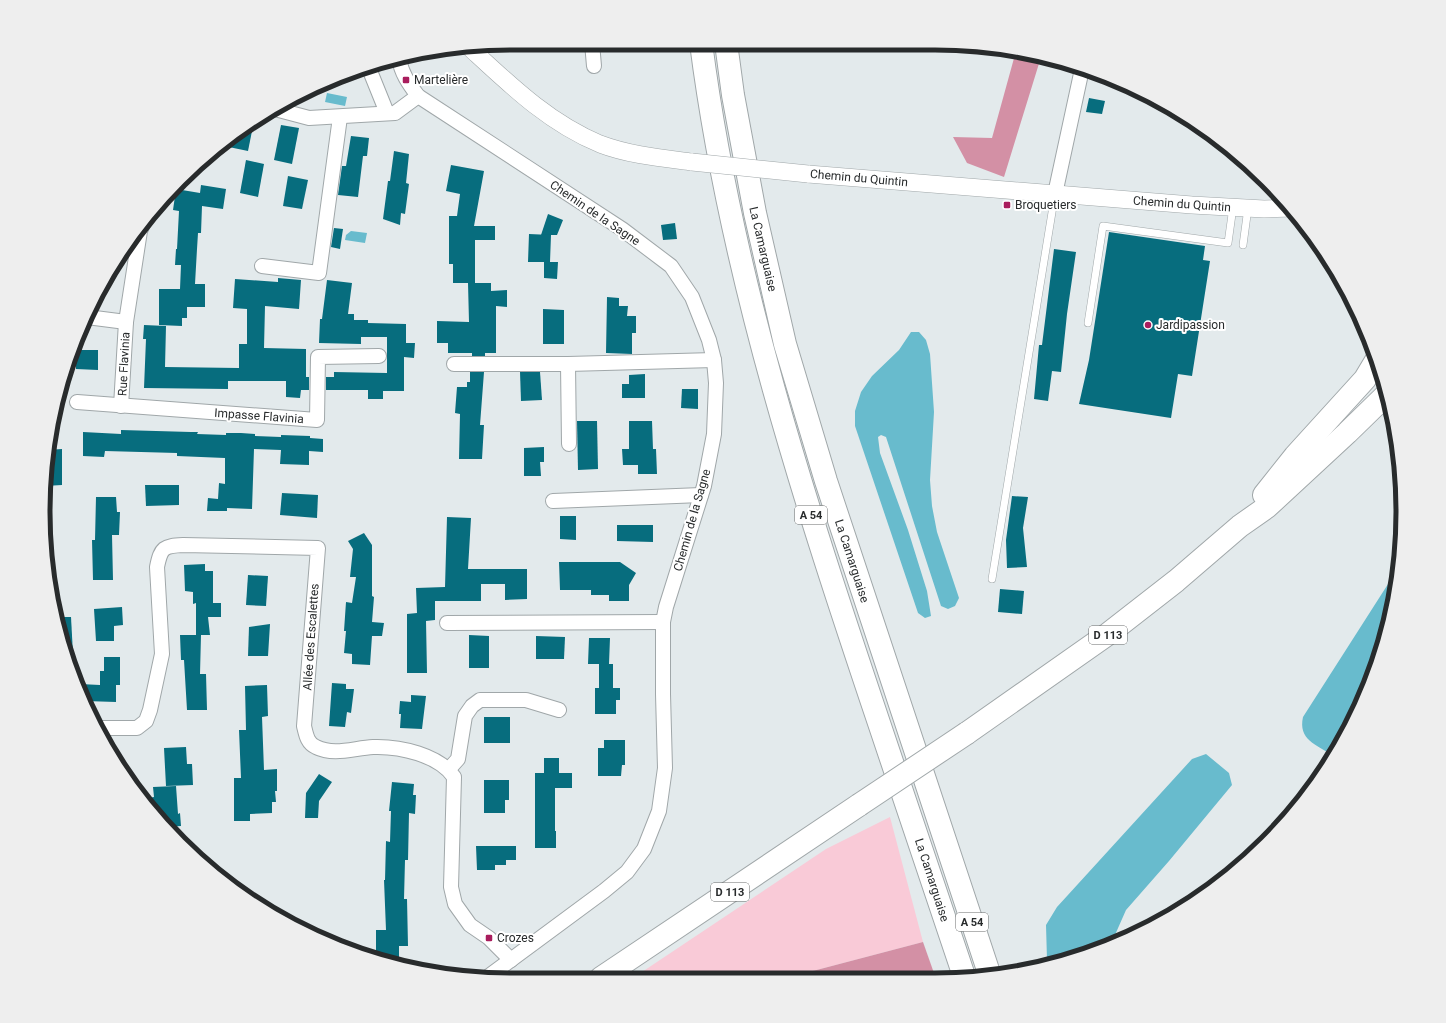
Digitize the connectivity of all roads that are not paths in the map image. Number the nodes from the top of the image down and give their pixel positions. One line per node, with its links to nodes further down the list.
1 (593, 50): 6 (street)
2 (702, 50): 40 (main road, La Camarguaise / A 54)
3 (727, 50): 41 (main road, La Camarguaise / A 54)
4 (474, 52): 13 (street, Chemin du Quintin, bridge)
5 (400, 64): 9 (street, Chemin de la Sagne)
6 (594, 66)
7 (370, 72): 11 (street)
8 (1081, 73): 13 (street)
9 (418, 96): 11 (street); 23 (street, Chemin de la Sagne)
10 (282, 112): 12 (street)
11 (386, 113): 12 (street)
12 (340, 117): 18 (street)
13 (1055, 194): 15 (street, Chemin du Quintin); 34 (lane)
14 (1280, 205): 15 (street, Chemin du Quintin)
15 (1241, 208): 17 (lane); 21 (lane)
16 (139, 240): 20 (street, Rue Flavinia)
17 (1243, 245)
18 (262, 266)
19 (93, 318): 20 (street, Rue Flavinia)
20 (126, 322): 29 (street, Rue Flavinia)
21 (1088, 323)
22 (379, 356): 29 (street, Impasse Flavinia)
23 (714, 360): 25 (street); 31 (street, Chemin de la Sagne)
24 (454, 364): 25 (street)
25 (568, 364): 30 (street)
26 (1373, 366): 33 (main road, D 113)
27 (1382, 399): 33 (main road, D 113)
28 (77, 402): 29 (street, Impasse Flavinia)
29 (121, 406)
30 (569, 444)
31 (701, 495): 32 (street); 35 (street, Chemin de la Sagne)
32 (553, 501)
33 (1240, 526): 47 (main road, D 113, bridge)
34 (992, 579)
35 (663, 622): 36 (street); 42 (street, Chemin de la Sagne)
36 (447, 623)
37 (559, 710): 39 (street)
38 (104, 728): 39 (street, Allée des Escalettes)
39 (449, 769): 42 (street)
40 (912, 820): 46 (main road, La Camarguaise / A 54); 48 (main road)
41 (955, 868): 43 (main road); 44 (main road, La Camarguaise / A 54)
42 (511, 960): 45 (street, Chemin de la Sagne)
43 (994, 969)
44 (988, 970)
45 (494, 972)
46 (963, 972)
47 (608, 973)
48 (949, 973)

